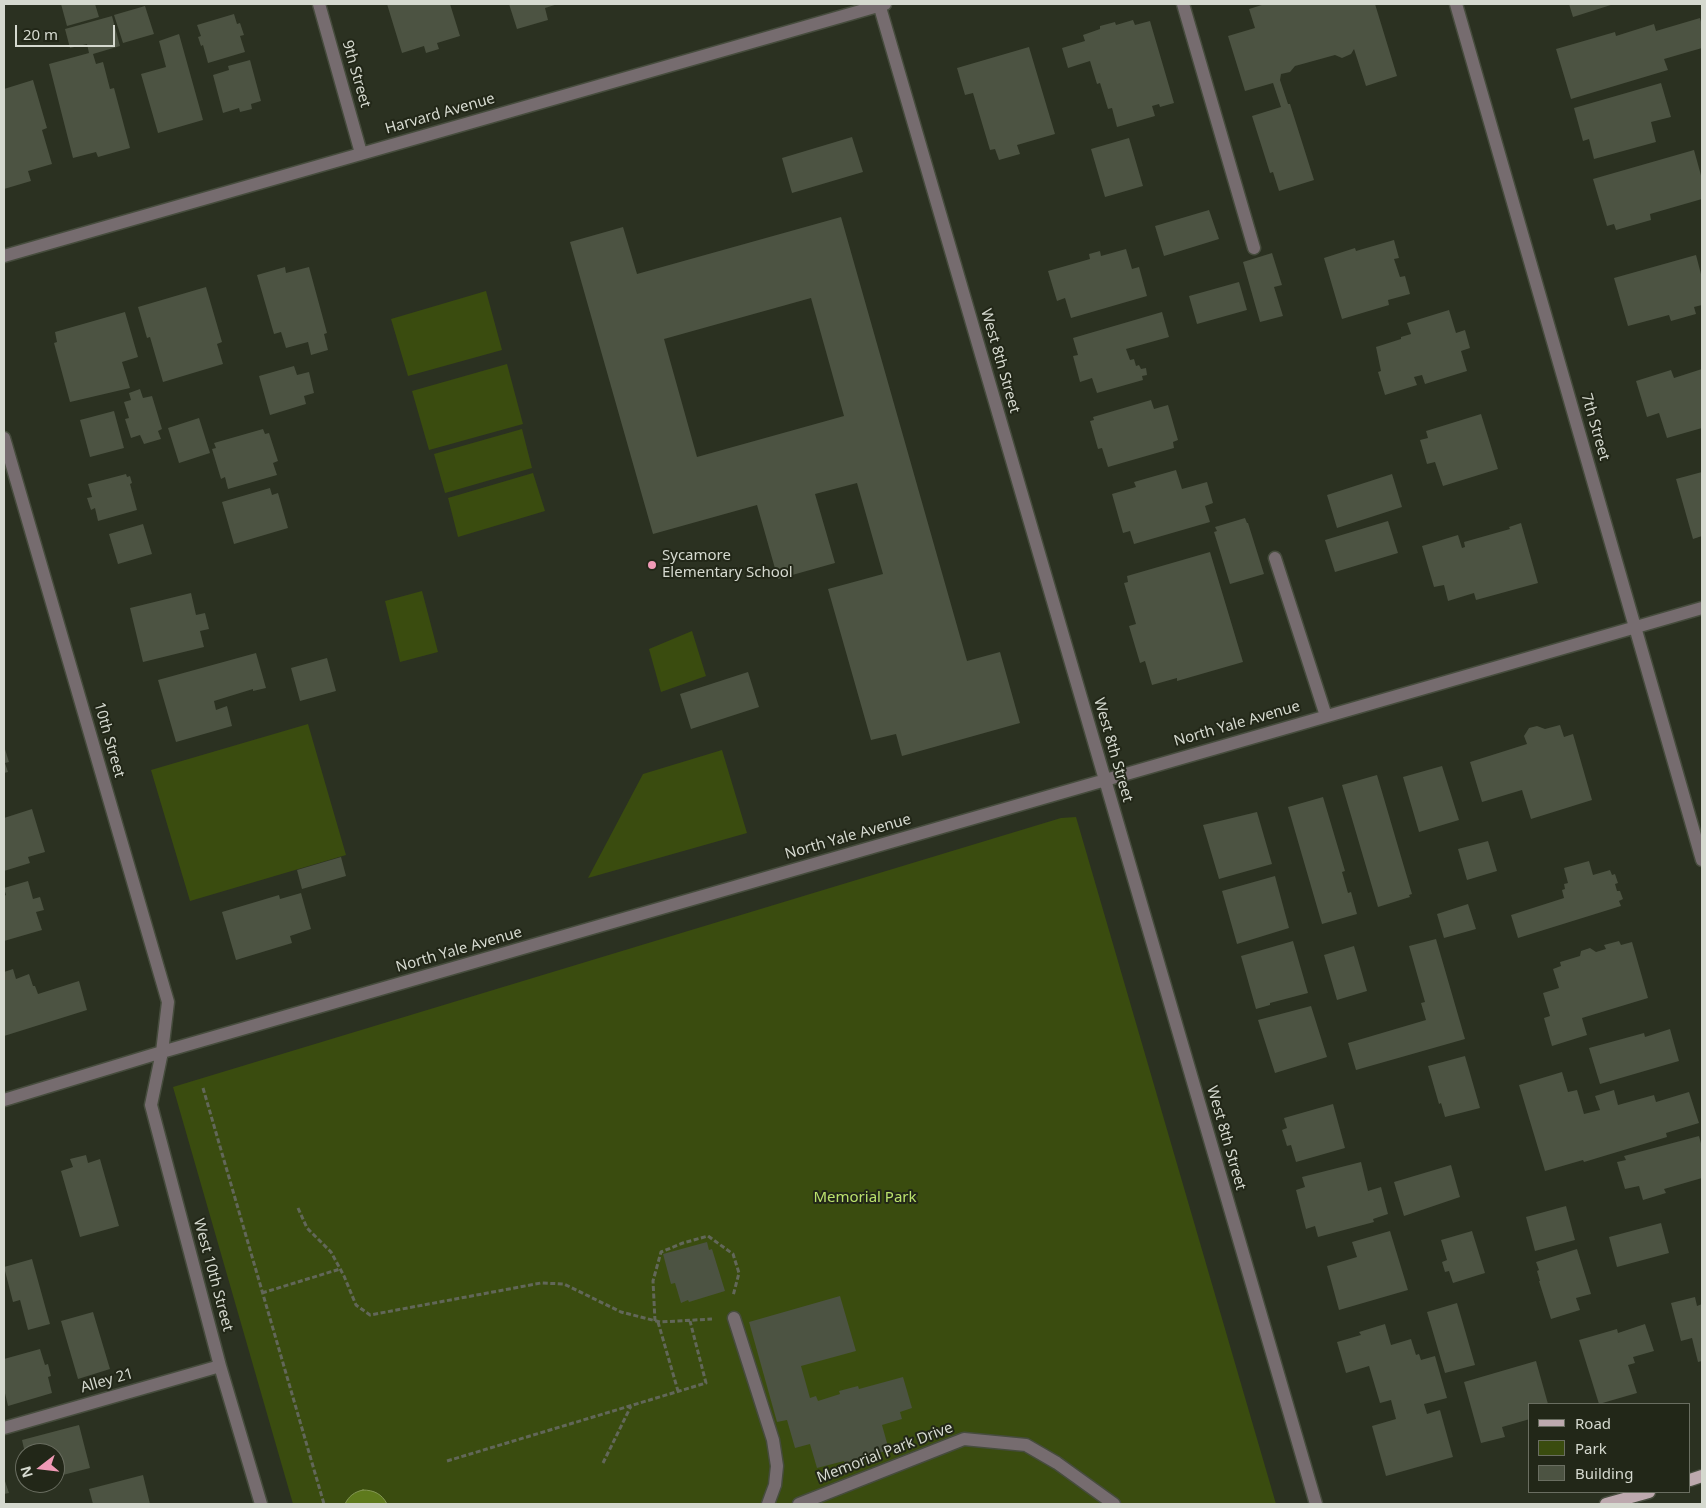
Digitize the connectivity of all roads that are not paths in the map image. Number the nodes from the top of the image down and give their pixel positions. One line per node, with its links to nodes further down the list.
1 (319, 4): 5 (street, 9th Street)
2 (881, 4): 5 (street, Harvard Avenue); 13 (street, West 8th Street)
3 (1183, 4): 6 (street)
4 (1456, 4): 11 (street, 7th Street)
5 (361, 153): 7 (street, Harvard Avenue)
6 (1254, 248)
7 (4, 256)
8 (4, 438): 15 (street, 10th Street)
9 (1275, 558): 12 (street)
10 (1702, 608): 11 (street, North Yale Avenue)
11 (1635, 627): 12 (street, North Yale Avenue); 14 (street, 7th Street)
12 (1326, 716): 13 (street, North Yale Avenue)
13 (1104, 779): 15 (street, North Yale Avenue); 25 (street, West 8th Street)
14 (1702, 860)
15 (162, 1052): 16 (street, North Yale Avenue); 18 (street, West 10th Street)
16 (4, 1100)
17 (734, 1318): 22 (street)
18 (220, 1366): 19 (street, Alley 21); 21 (street, West 10th Street)
19 (4, 1428)
20 (1645, 1493): 26 (main road)
21 (261, 1504)
22 (768, 1504)
23 (799, 1504): 24 (street, Memorial Park Drive)
24 (1114, 1504)
25 (1316, 1504)
26 (1606, 1504)

